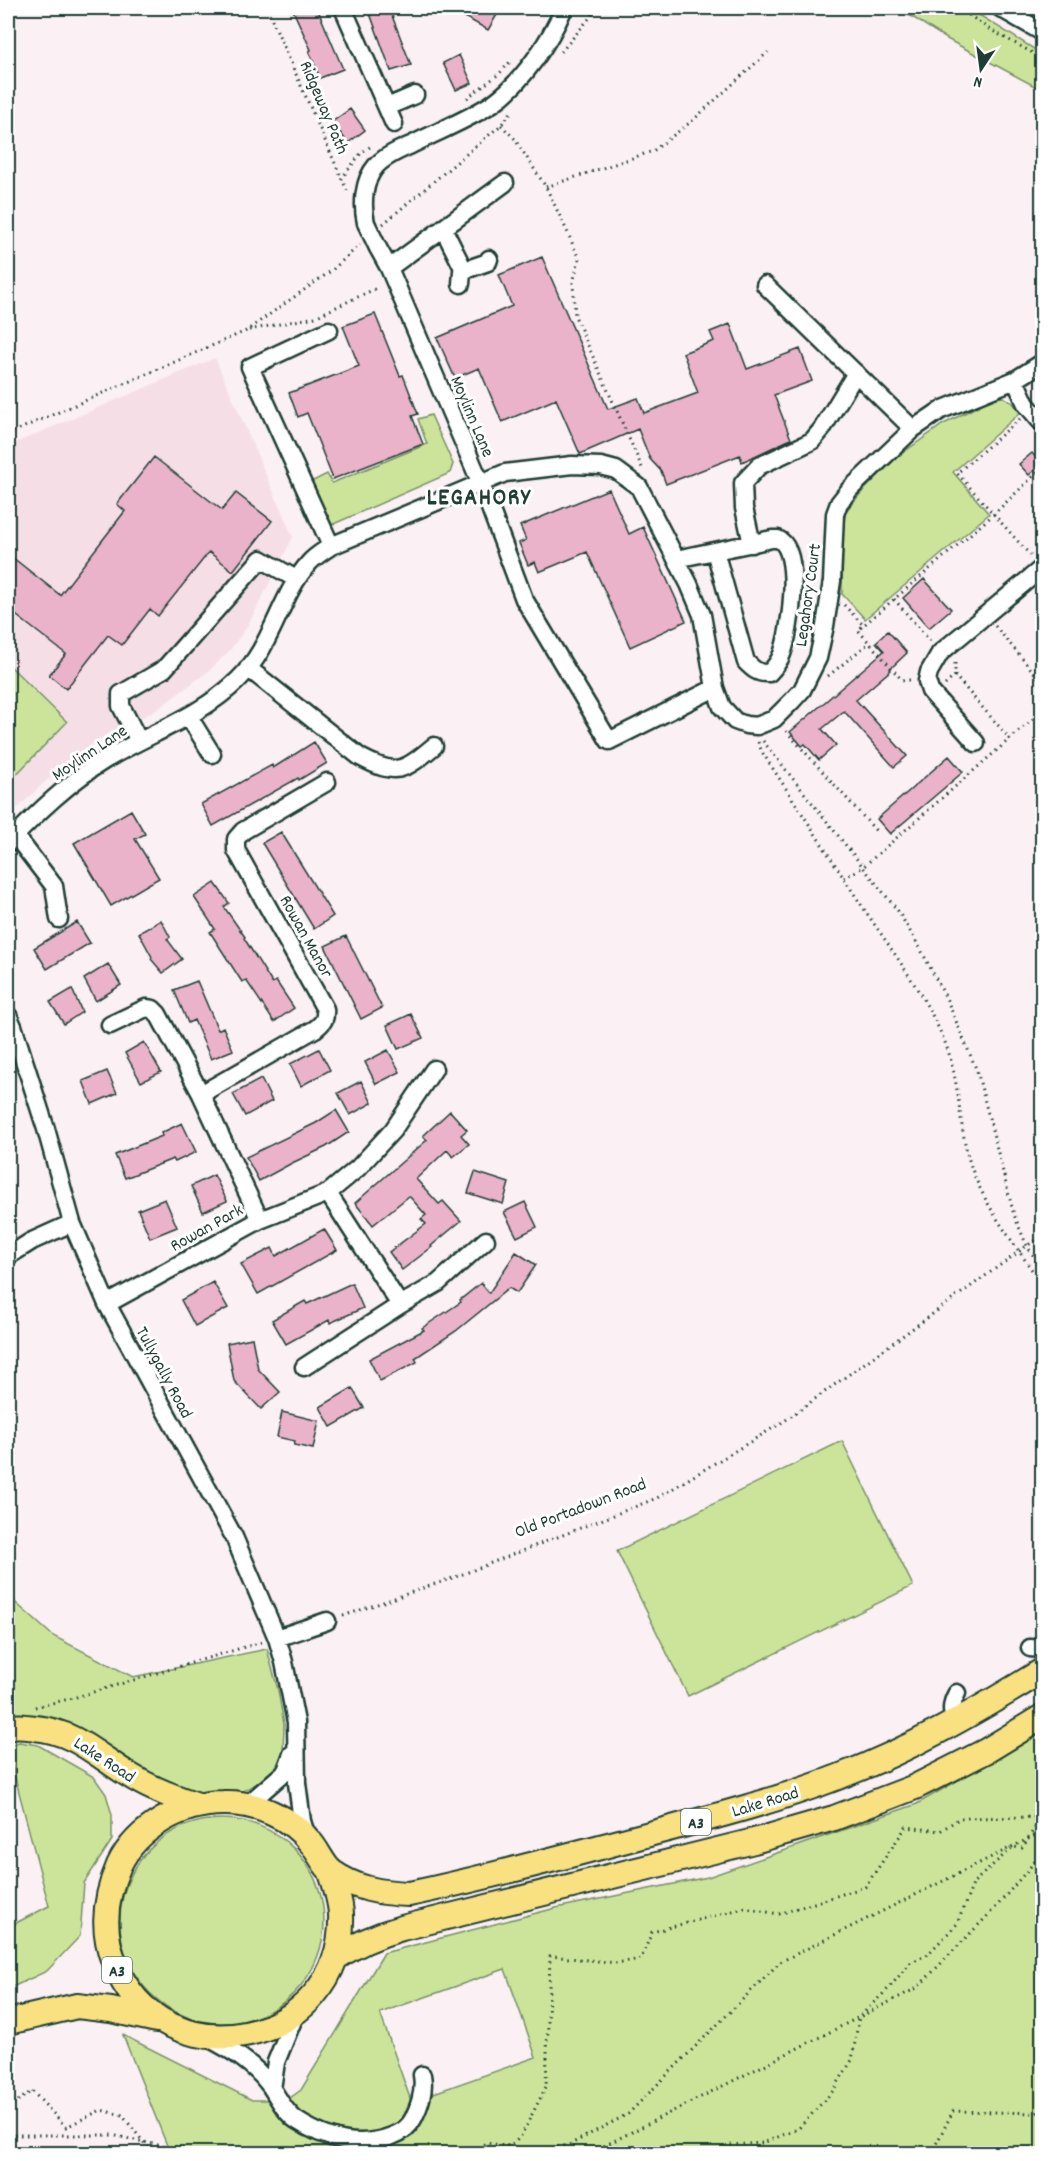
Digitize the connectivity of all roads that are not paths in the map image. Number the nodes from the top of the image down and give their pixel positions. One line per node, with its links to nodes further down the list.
1 (343, 8): 6 (street)
2 (564, 8): 11 (street, Moylinn Lane)
3 (1000, 8): 4 (street)
4 (1042, 32)
5 (415, 95): 6 (street)
6 (387, 107): 7 (street)
7 (394, 124)
8 (505, 183): 9 (street)
9 (443, 228): 10 (street); 11 (street)
10 (489, 259)
11 (392, 274): 19 (street, Moylinn Lane)
12 (765, 285): 15 (street)
13 (329, 330): 21 (street)
14 (1042, 363): 16 (street, Legahory Court)
15 (856, 373): 18 (street); 20 (street)
16 (1015, 380): 17 (street); 18 (street, Legahory Court)
17 (1042, 423)
18 (914, 429): 27 (street, Legahory Court)
19 (481, 484): 21 (street, Moylinn Lane); 23 (street); 27 (street)
20 (752, 544): 22 (street); 22 (street)
21 (331, 546): 25 (street, Moylinn Lane)
22 (715, 551): 23 (street)
23 (676, 559): 27 (street)
24 (1042, 568): 30 (street)
25 (296, 579): 26 (street, Moylinn Lane); 29 (street)
26 (248, 668): 28 (street, Moylinn Lane); 31 (street)
27 (715, 688)
28 (189, 717): 29 (street, Moylinn Lane); 32 (street)
29 (139, 741): 34 (street, Moylinn Lane)
30 (976, 743)
31 (434, 746)
32 (212, 754)
33 (327, 782): 39 (street, Rowan Manor)
34 (11, 839): 35 (street)
35 (59, 919)
36 (8, 1015): 42 (street, Tullygally Road)
37 (110, 1025): 39 (street)
38 (434, 1069): 40 (street, Rowan Park)
39 (201, 1094): 41 (street)
40 (328, 1193): 41 (street, Rowan Park); 46 (street)
41 (260, 1220): 45 (street, Rowan Park)
42 (72, 1223): 44 (street); 45 (street, Tullygally Road)
43 (486, 1240): 46 (street)
44 (8, 1256)
45 (107, 1304): 49 (street, Tullygally Road)
46 (400, 1305): 47 (street)
47 (304, 1367)
48 (327, 1621): 49 (street)
49 (277, 1638): 55 (street, Tullygally Road)
50 (1042, 1671): 53 (highway, Lake Road / A3)
51 (957, 1693): 53 (street)
52 (1042, 1717): 60 (highway, Lake Road / A3)
53 (954, 1722): 59 (highway, Lake Road / A3)
54 (8, 1728): 56 (highway, Lake Road / A3)
55 (296, 1741): 57 (street, Tullygally Road); 58 (street, Tullygally Road)
56 (198, 1805): 57 (highway, A3); 62 (highway, A3)
57 (247, 1805): 58 (highway, A3)
58 (308, 1839): 59 (highway, A3)
59 (330, 1870): 60 (highway, A3)
60 (335, 1958): 61 (highway, A3)
61 (296, 2013): 64 (highway, A3); 66 (street)
62 (162, 2021): 63 (highway, A3); 64 (highway, A3)
63 (8, 2022)
64 (202, 2036): 66 (street)
65 (422, 2075): 66 (street)
66 (272, 2089)

